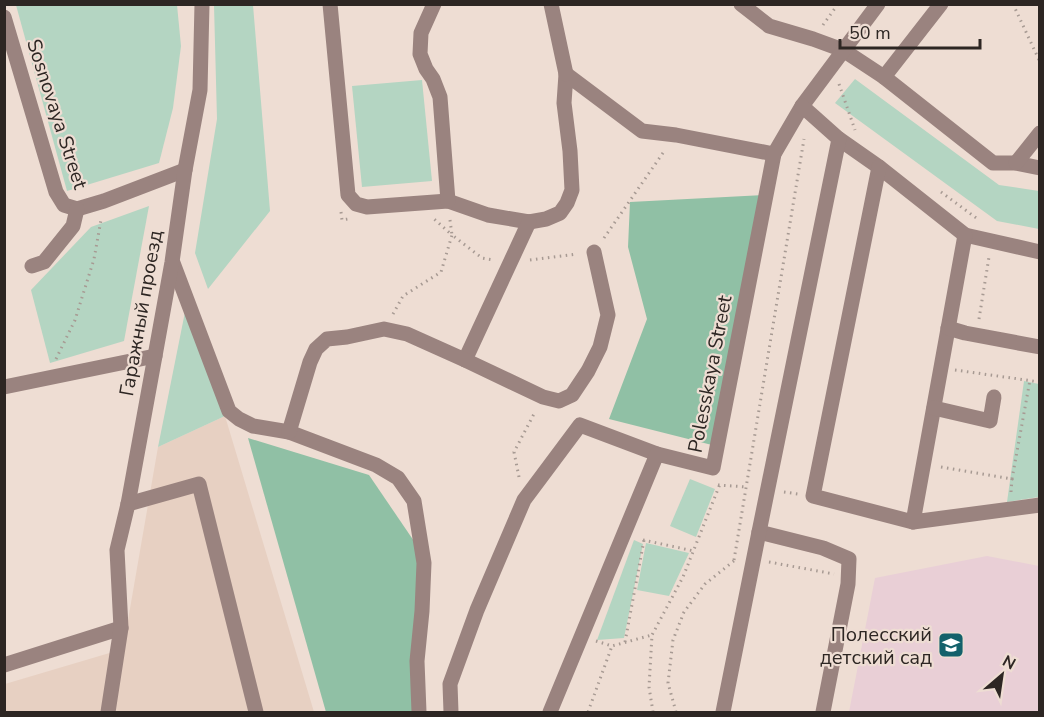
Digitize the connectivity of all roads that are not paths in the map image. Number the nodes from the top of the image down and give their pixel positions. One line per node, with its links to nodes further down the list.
1 (202, 4): 19 (street, Гаражный проезд)
2 (330, 4): 20 (street)
3 (434, 4): 20 (street)
4 (551, 4): 10 (street)
5 (741, 4): 9 (street)
6 (878, 4): 9 (street, Polesskaya Street)
7 (941, 4): 11 (street)
8 (4, 16): 21 (street, Sosnovaya Street)
9 (843, 50): 11 (street); 12 (street, Polesskaya Street)
10 (566, 74): 15 (street); 22 (street)
11 (884, 76): 16 (street)
12 (802, 106): 14 (street); 15 (street, Polesskaya Street)
13 (1040, 133): 16 (street)
14 (839, 139): 17 (street); 40 (street)
15 (774, 154): 36 (street, Polesskaya Street)
16 (1016, 163): 18 (street)
17 (879, 167): 23 (street); 39 (street)
18 (1040, 168)
19 (185, 170): 21 (street, Sosnovaya Street); 26 (street, Гаражный проезд)
20 (448, 201): 22 (street)
21 (77, 209): 27 (street)
22 (529, 222): 31 (street)
23 (965, 235): 25 (street); 28 (street)
24 (594, 252): 31 (street)
25 (1040, 252)
26 (172, 261): 30 (street, Гаражный проезд); 35 (street)
27 (32, 266)
28 (948, 328): 29 (street); 34 (street)
29 (1040, 347)
30 (155, 356): 32 (street); 37 (street, Гаражный проезд)
31 (465, 360): 35 (street)
32 (4, 387)
33 (994, 397): 34 (street)
34 (934, 408): 39 (street)
35 (289, 432): 45 (street)
36 (657, 454): 46 (street); 47 (street, Polesskaya Street)
37 (128, 504): 41 (street, Гаражный проезд); 44 (street)
38 (1040, 505): 39 (street)
39 (913, 522)
40 (759, 532): 48 (street); 49 (street)
41 (121, 628): 42 (street); 43 (street, Гаражный проезд)
42 (4, 665)
43 (108, 712)
44 (256, 712)
45 (419, 712)
46 (452, 712)
47 (550, 712)
48 (723, 712)
49 (823, 712)

